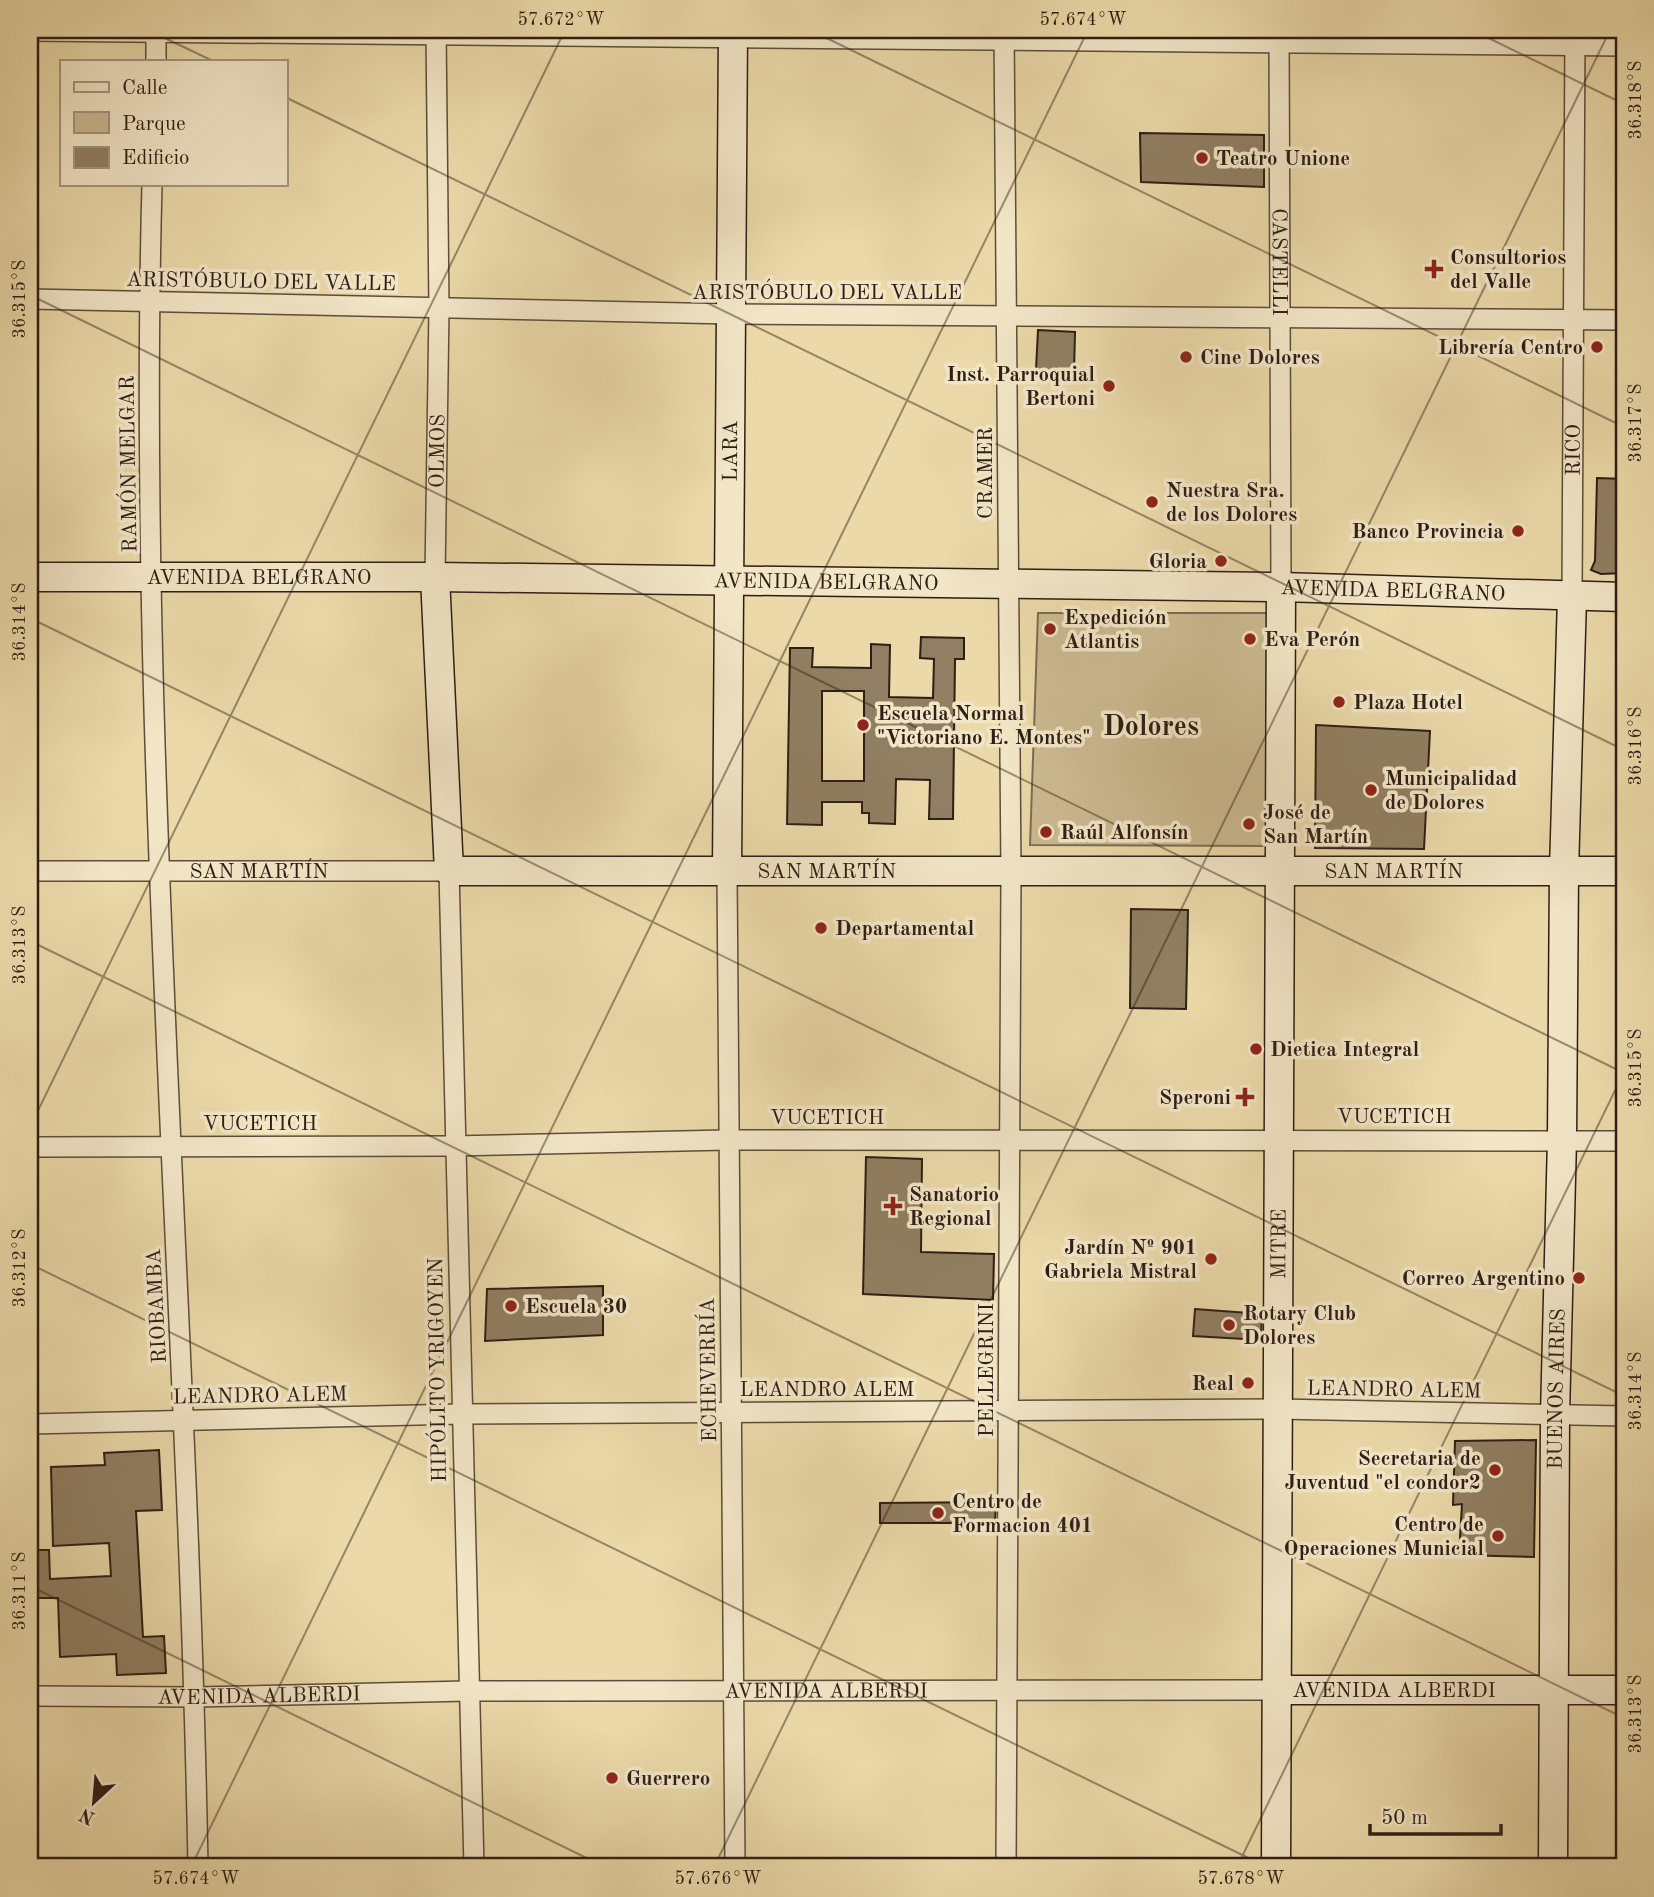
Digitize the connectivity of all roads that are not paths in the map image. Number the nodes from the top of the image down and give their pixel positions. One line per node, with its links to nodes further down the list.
1 (30, 31): 2 (street)
2 (156, 32): 3 (street); 9 (street)
3 (436, 33): 4 (street); 13 (street, OLMOS)
4 (733, 34): 5 (street); 14 (main road, LARA)
5 (1004, 36): 6 (street); 15 (street, CRAMER)
6 (1279, 36): 7 (street); 16 (street, CASTELLI)
7 (1575, 38): 8 (street); 17 (street, RICO)
8 (1624, 46)
9 (156, 60)
10 (152, 186): 12 (street, RAMÓN MELGAR)
11 (30, 299): 12 (street, ARISTÓBULO DEL VALLE)
12 (149, 302): 13 (street, ARISTÓBULO DEL VALLE); 20 (street, RAMÓN MELGAR)
13 (439, 308): 14 (street, ARISTÓBULO DEL VALLE); 21 (street, OLMOS)
14 (733, 314): 15 (street, ARISTÓBULO DEL VALLE); 22 (main road, LARA)
15 (1007, 316): 16 (street, ARISTÓBULO DEL VALLE); 23 (street, CRAMER)
16 (1280, 318): 17 (street, ARISTÓBULO DEL VALLE); 24 (street, CASTELLI)
17 (1573, 320): 18 (street, ARISTÓBULO DEL VALLE); 25 (street, RICO)
18 (1624, 320)
19 (30, 577): 20 (main road, AVENIDA BELGRANO)
20 (152, 577): 21 (main road, AVENIDA BELGRANO); 27 (street, RAMÓN MELGAR)
21 (435, 577): 22 (main road, AVENIDA BELGRANO); 29 (main road, OLMOS)
22 (729, 581): 23 (main road, AVENIDA BELGRANO); 33 (main road, LARA)
23 (1009, 584): 24 (main road, AVENIDA BELGRANO); 34 (street, CRAMER)
24 (1280, 587): 25 (main road, AVENIDA BELGRANO); 32 (main road, CASTELLI)
25 (1572, 597): 26 (main road, AVENIDA BELGRANO); 30 (main road, RICO)
26 (1624, 597)
27 (159, 869): 28 (street, SAN MARTÍN); 29 (street, SAN MARTÍN); 40 (street, RIOBAMBA)
28 (30, 871)
29 (449, 871): 33 (main road, SAN MARTÍN); 41 (street, HIPÓLITO YRIGOYEN)
30 (1563, 871): 31 (main road, SAN MARTÍN); 32 (main road, SAN MARTÍN); 36 (main road, BUENOS AIRES)
31 (1624, 871)
32 (1281, 872): 34 (main road, SAN MARTÍN); 35 (main road, MITRE)
33 (727, 873): 34 (main road, SAN MARTÍN); 37 (street, ECHEVERRÍA)
34 (1011, 873): 38 (street, PELLEGRINI)
35 (1278, 1138): 36 (street, VUCETICH); 38 (street, VUCETICH); 43 (main road, MITRE)
36 (1562, 1139): 39 (street, VUCETICH); 47 (main road, BUENOS AIRES)
37 (727, 1140): 38 (street, VUCETICH); 41 (street, VUCETICH); 44 (street, ECHEVERRÍA)
38 (1009, 1140): 45 (street, PELLEGRINI)
39 (1624, 1141)
40 (171, 1146): 41 (street, VUCETICH); 42 (street, VUCETICH); 49 (street, RIOBAMBA)
41 (454, 1146): 46 (street, HIPÓLITO YRIGOYEN)
42 (30, 1147)
43 (1278, 1409): 45 (street, LEANDRO ALEM); 47 (street, LEANDRO ALEM); 54 (main road, MITRE)
44 (731, 1412): 45 (street, LEANDRO ALEM); 46 (street, LEANDRO ALEM); 52 (street, ECHEVERRÍA)
45 (1008, 1413): 53 (street, PELLEGRINI)
46 (461, 1414): 49 (street, LEANDRO ALEM); 51 (street, HIPÓLITO YRIGOYEN)
47 (1555, 1415): 48 (street, LEANDRO ALEM); 55 (main road, BUENOS AIRES)
48 (1624, 1416)
49 (185, 1420): 50 (street, LEANDRO ALEM); 58 (street, RIOBAMBA)
50 (30, 1424)
51 (468, 1690): 52 (street, AVENIDA ALBERDI); 58 (street, AVENIDA ALBERDI); 60 (street, HIPÓLITO YRIGOYEN)
52 (734, 1690): 53 (street, AVENIDA ALBERDI); 61 (street, ECHEVERRÍA)
53 (1007, 1690): 54 (street, AVENIDA ALBERDI); 62 (street, PELLEGRINI)
54 (1277, 1690): 55 (main road, AVENIDA ALBERDI); 63 (main road, MITRE)
55 (1554, 1690): 56 (main road, AVENIDA ALBERDI); 64 (main road, BUENOS AIRES)
56 (1624, 1690)
57 (30, 1696): 58 (street, AVENIDA ALBERDI)
58 (195, 1697): 59 (street, RIOBAMBA)
59 (198, 1867)
60 (474, 1867)
61 (735, 1867)
62 (1006, 1867)
63 (1276, 1867)
64 (1553, 1867)

